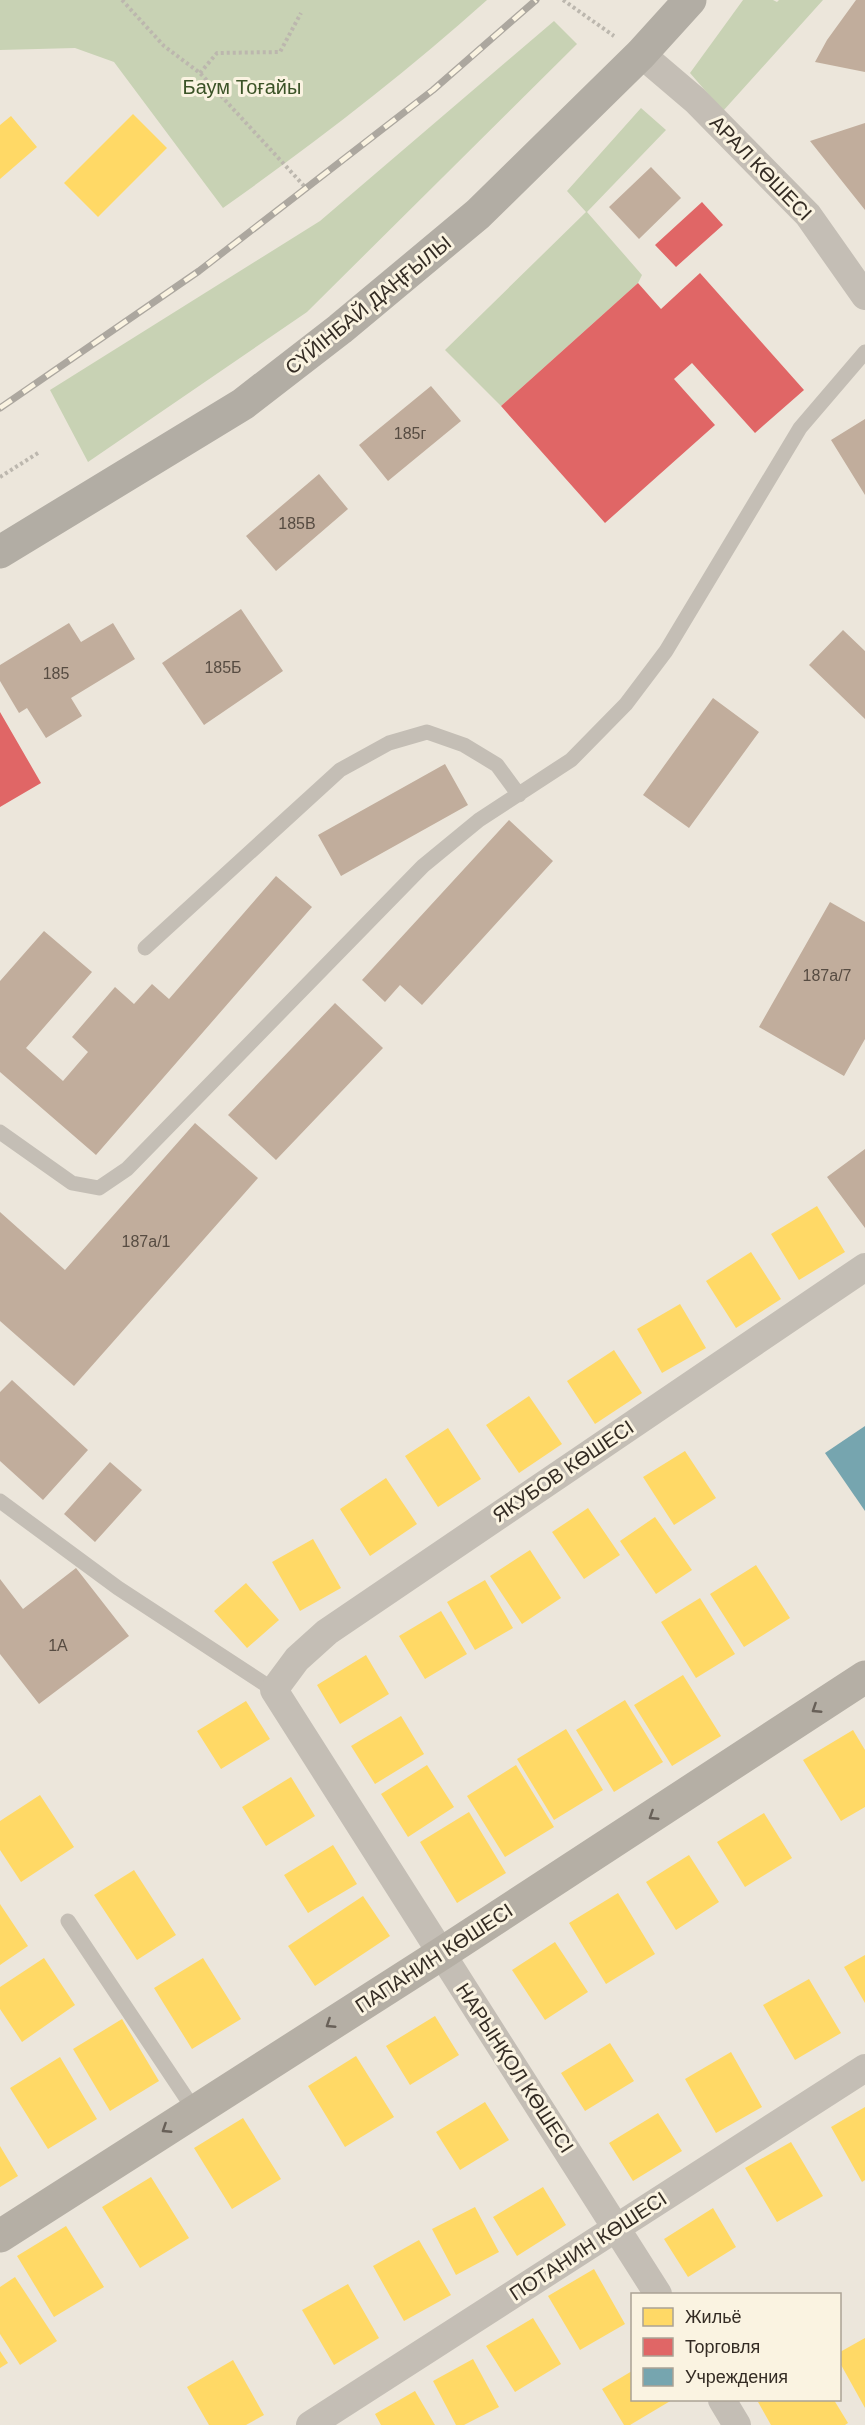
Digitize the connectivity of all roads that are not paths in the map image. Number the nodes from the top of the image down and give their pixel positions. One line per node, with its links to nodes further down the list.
1 (690, 0): 2 (main road, СҮЙІНБАЙ ДАҢҒЫЛЫ)
2 (641, 54): 3 (street, АРАЛ КӨШЕСІ); 5 (main road, СҮЙІНБАЙ ДАҢҒЫЛЫ)
3 (865, 296)
4 (865, 352): 6 (lane)
5 (0, 552)
6 (519, 795): 7 (lane); 8 (lane)
7 (144, 948)
8 (0, 1132)
9 (865, 1267): 12 (street, ЯКУБОВ КӨШЕСІ)
10 (0, 1501): 12 (lane)
11 (865, 1677): 14 (main road, ПАПАНИН КӨШЕСІ, one-way to 14)
12 (274, 1690): 14 (street, НАРЫНҚОЛ КӨШЕСІ)
13 (68, 1921): 16 (lane)
14 (441, 1954): 16 (main road, ПАПАНИН КӨШЕСІ, one-way to 16); 17 (street, НАРЫНҚОЛ КӨШЕСІ)
15 (865, 2068): 17 (street, ПОТАНИН КӨШЕСІ)
16 (195, 2110): 18 (main road, ПАПАНИН КӨШЕСІ, one-way to 18)
17 (618, 2227): 19 (street, НАРЫНҚОЛ КӨШЕСІ); 21 (street, ПОТАНИН КӨШЕСІ)
18 (0, 2236)
19 (657, 2293)
20 (723, 2401): 22 (street)
21 (310, 2425)
22 (737, 2425)

